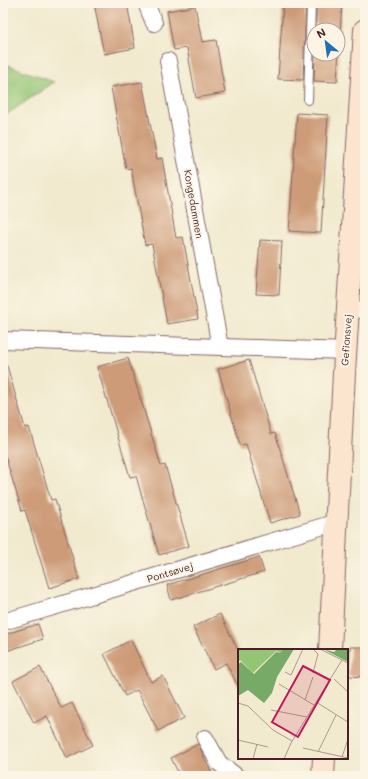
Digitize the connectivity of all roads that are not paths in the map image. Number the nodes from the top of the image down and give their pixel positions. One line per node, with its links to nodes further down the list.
1 (146, 3): 3 (street)
2 (312, 3): 6 (lane)
3 (154, 23)
4 (365, 30): 7 (main road, Gefionsvej)
5 (168, 61): 9 (street, Kongedammen)
6 (308, 100)
7 (357, 309): 10 (main road, Gefionsvej)
8 (3, 340): 9 (street)
9 (220, 347): 10 (street)
10 (346, 351): 11 (main road, Gefionsvej)
11 (337, 522): 12 (street, Pontsøvej); 13 (main road, Gefionsvej)
12 (3, 622)
13 (330, 649)
14 (205, 738): 16 (street)
15 (324, 759): 17 (main road)
16 (236, 776)
17 (323, 776)

